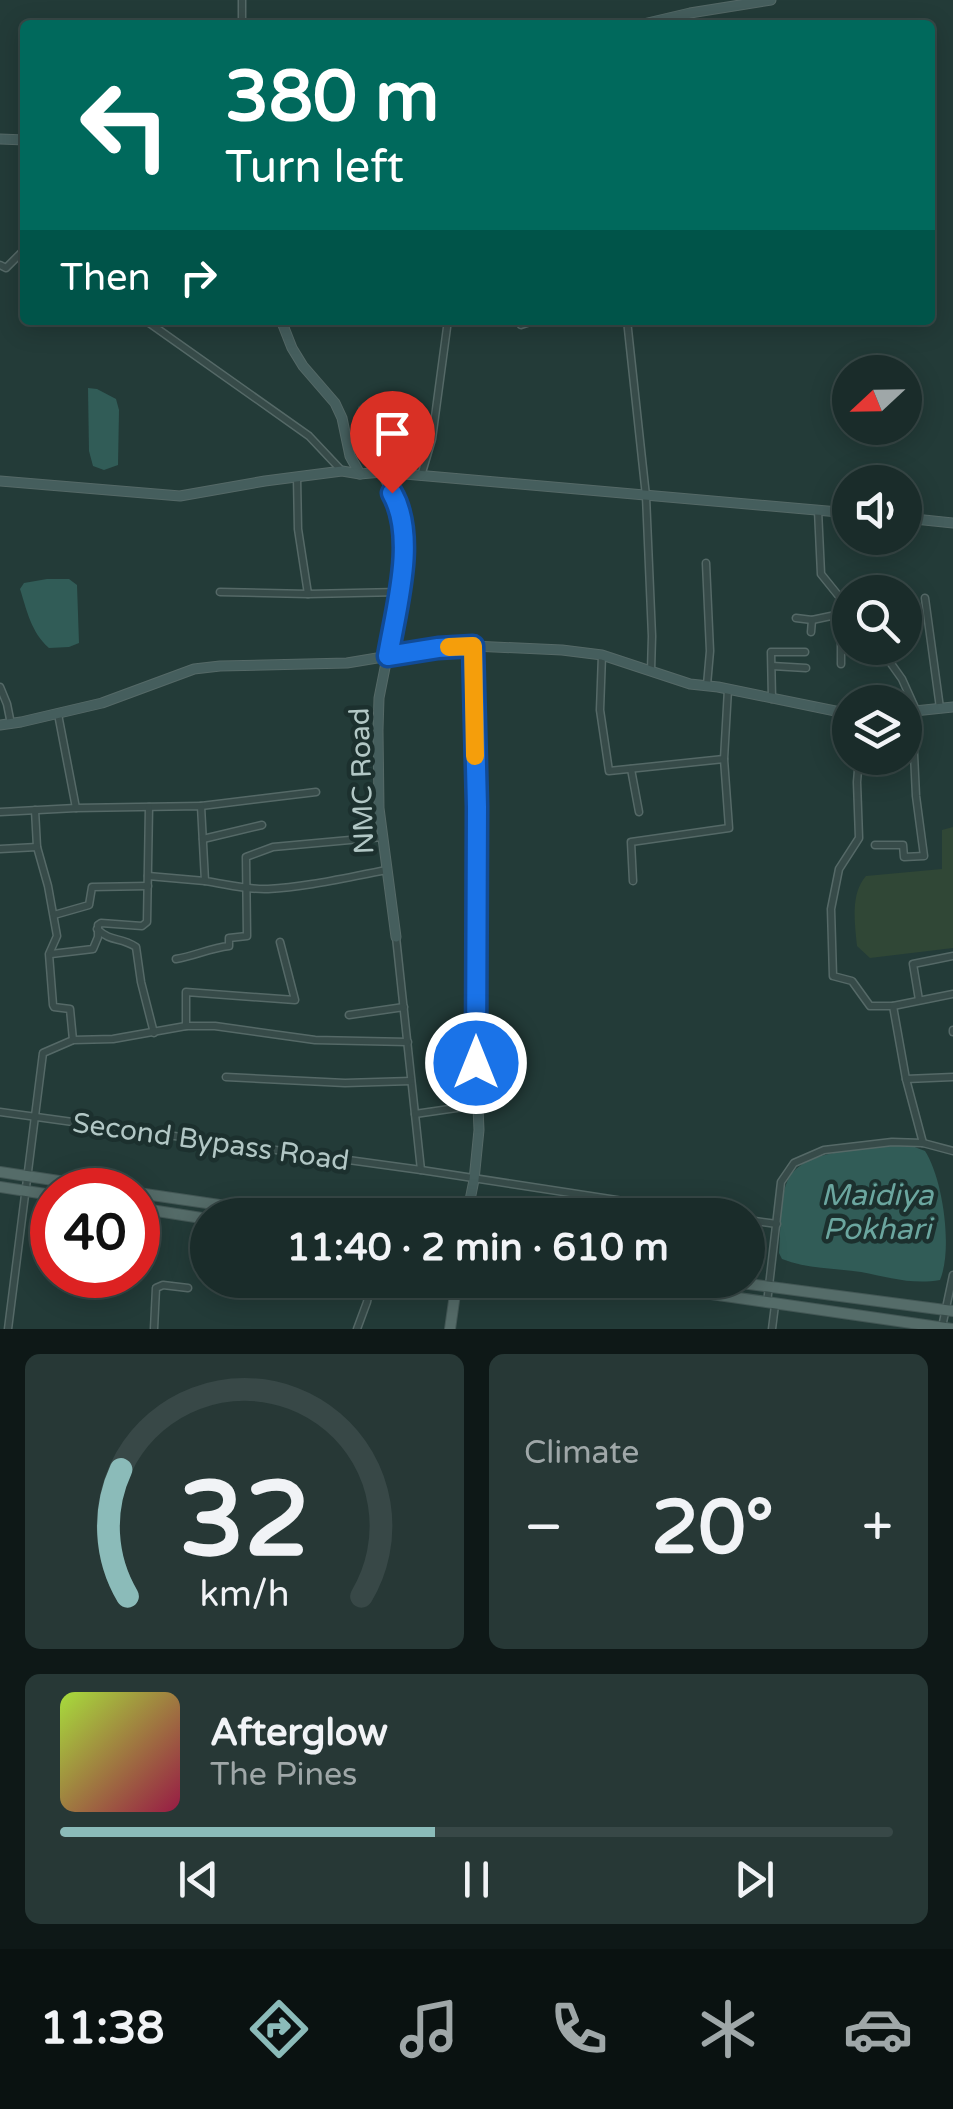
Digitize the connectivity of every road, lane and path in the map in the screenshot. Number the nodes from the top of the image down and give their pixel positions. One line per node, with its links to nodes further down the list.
1 (771, 0): 2 (street)
2 (660, 20)
3 (20, 254): 4 (street)
4 (0, 265)
5 (152, 325): 9 (street)
6 (283, 325): 11 (street)
7 (447, 325): 13 (street)
8 (628, 325): 15 (street)
9 (342, 470): 11 (street); 12 (street)
10 (382, 472): 11 (street); 13 (street); 23 (street, NMC Road)
11 (360, 474)
12 (297, 476): 14 (street); 24 (street)
13 (421, 476): 15 (street)
14 (0, 481)
15 (646, 496): 16 (street); 36 (street)
16 (818, 510): 17 (street); 21 (street)
17 (832, 512)
18 (922, 520): 19 (street)
19 (953, 523)
20 (706, 563): 38 (street)
21 (832, 588)
22 (220, 592): 24 (street)
23 (400, 592): 24 (street); 33 (street, NMC Road)
24 (308, 594)
25 (925, 598): 42 (street)
26 (832, 615): 28 (street)
27 (796, 618): 28 (street)
28 (812, 620): 29 (street)
29 (811, 632)
30 (473, 646): 32 (street); 33 (street); 90 (street)
31 (805, 652): 34 (street)
32 (602, 655): 36 (street); 48 (street)
33 (388, 656): 45 (street); 59 (street, NMC Road)
34 (772, 666): 35 (street); 40 (street)
35 (806, 668)
36 (651, 672): 38 (street)
37 (0, 686): 46 (street)
38 (707, 686): 39 (street)
39 (728, 689): 40 (street); 47 (street)
40 (772, 698): 43 (street)
41 (953, 708): 42 (street)
42 (940, 709): 44 (street)
43 (832, 710)
44 (922, 711)
45 (58, 714): 46 (street); 54 (street)
46 (6, 724)
47 (724, 759): 48 (street); 67 (street)
48 (632, 769): 57 (street)
49 (858, 775): 80 (street)
50 (915, 775): 61 (street)
51 (316, 792): 52 (street)
52 (201, 806): 53 (street); 60 (street)
53 (149, 807): 54 (street); 65 (street)
54 (76, 808): 55 (street)
55 (35, 810): 56 (street); 62 (street)
56 (0, 812)
57 (639, 812)
58 (262, 825): 60 (street)
59 (383, 837): 64 (street, NMC Road); 69 (street)
60 (204, 839): 66 (street)
61 (875, 845)
62 (37, 846): 63 (street); 70 (street)
63 (0, 849)
64 (387, 870): 69 (street); 72 (street, NMC Road)
65 (148, 876): 66 (street); 68 (street)
66 (205, 881): 69 (street)
67 (633, 881)
68 (148, 886): 70 (street); 71 (street)
69 (248, 888): 76 (street)
70 (54, 915): 74 (street)
71 (96, 929): 74 (street); 83 (street)
72 (396, 937): 79 (street, NMC Road)
73 (280, 942): 82 (street)
74 (50, 954): 84 (street)
75 (953, 956): 78 (street)
76 (176, 959)
77 (953, 994): 78 (street)
78 (919, 1000): 80 (street)
79 (404, 1006): 81 (street); 85 (street, NMC Road)
80 (892, 1006): 88 (street)
81 (349, 1015)
82 (186, 1026): 83 (street); 85 (street)
83 (154, 1034): 84 (street)
84 (73, 1040): 93 (street)
85 (408, 1042): 89 (street, NMC Road)
86 (226, 1077): 89 (street)
87 (953, 1077): 88 (street)
88 (906, 1079): 94 (street)
89 (411, 1082): 92 (street, NMC Road)
90 (477, 1105): 92 (street); 100 (street)
91 (0, 1112): 93 (street, Second Bypass Road)
92 (415, 1114): 96 (street, NMC Road)
93 (34, 1116): 96 (street, Second Bypass Road); 98 (street)
94 (923, 1143): 95 (street); 111 (street)
95 (953, 1151)
96 (422, 1170): 100 (street, Second Bypass Road)
97 (0, 1172): 98 (main road)
98 (27, 1176): 99 (main road); 102 (street)
99 (30, 1176)
100 (474, 1180): 105 (street); 106 (street)
101 (0, 1187): 102 (main road)
102 (24, 1191): 103 (main road); 122 (street)
103 (30, 1192)
104 (160, 1196): 107 (main road)
105 (470, 1198)
106 (597, 1198)
107 (190, 1201)
108 (160, 1211): 109 (main road)
109 (190, 1216)
110 (765, 1222): 111 (street)
111 (777, 1224): 115 (street)
112 (953, 1275): 120 (street)
113 (765, 1287): 115 (main road)
114 (188, 1288): 123 (street)
115 (770, 1288): 119 (street); 120 (main road)
116 (368, 1298): 124 (street)
117 (454, 1298): 125 (main road)
118 (732, 1298): 119 (main road)
119 (771, 1304): 121 (main road); 126 (street)
120 (949, 1311): 121 (street)
121 (948, 1328)
122 (8, 1329)
123 (154, 1329)
124 (356, 1329)
125 (450, 1329)
126 (772, 1329)

